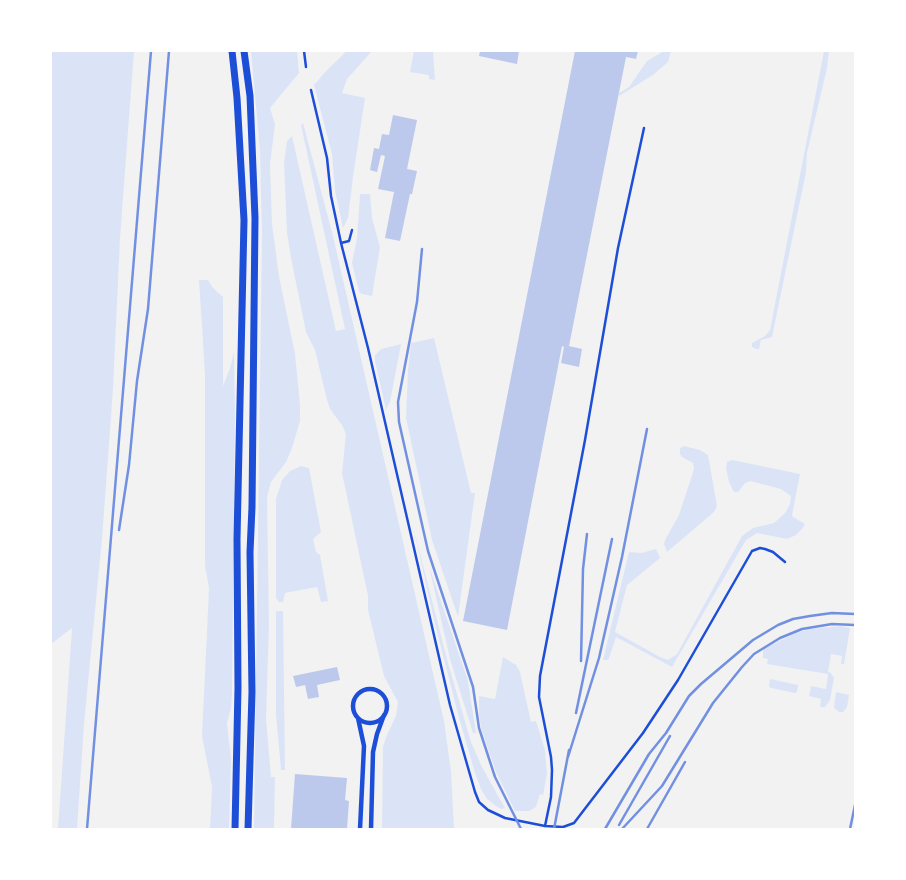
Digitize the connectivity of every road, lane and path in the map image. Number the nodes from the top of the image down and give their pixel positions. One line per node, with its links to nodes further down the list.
1 (232, 51): 13 (main road)
2 (244, 51): 14 (main road)
3 (304, 51): 4 (lane)
4 (306, 67)
5 (311, 90): 8 (lane)
6 (644, 128): 12 (lane)
7 (352, 230): 8 (lane)
8 (341, 244): 12 (lane)
9 (785, 562): 12 (lane)
10 (384, 715): 11 (street); 11 (street); 16 (street)
11 (358, 718): 15 (street)
12 (545, 826)
13 (235, 829)
14 (248, 829)
15 (360, 829)
16 (371, 829)

